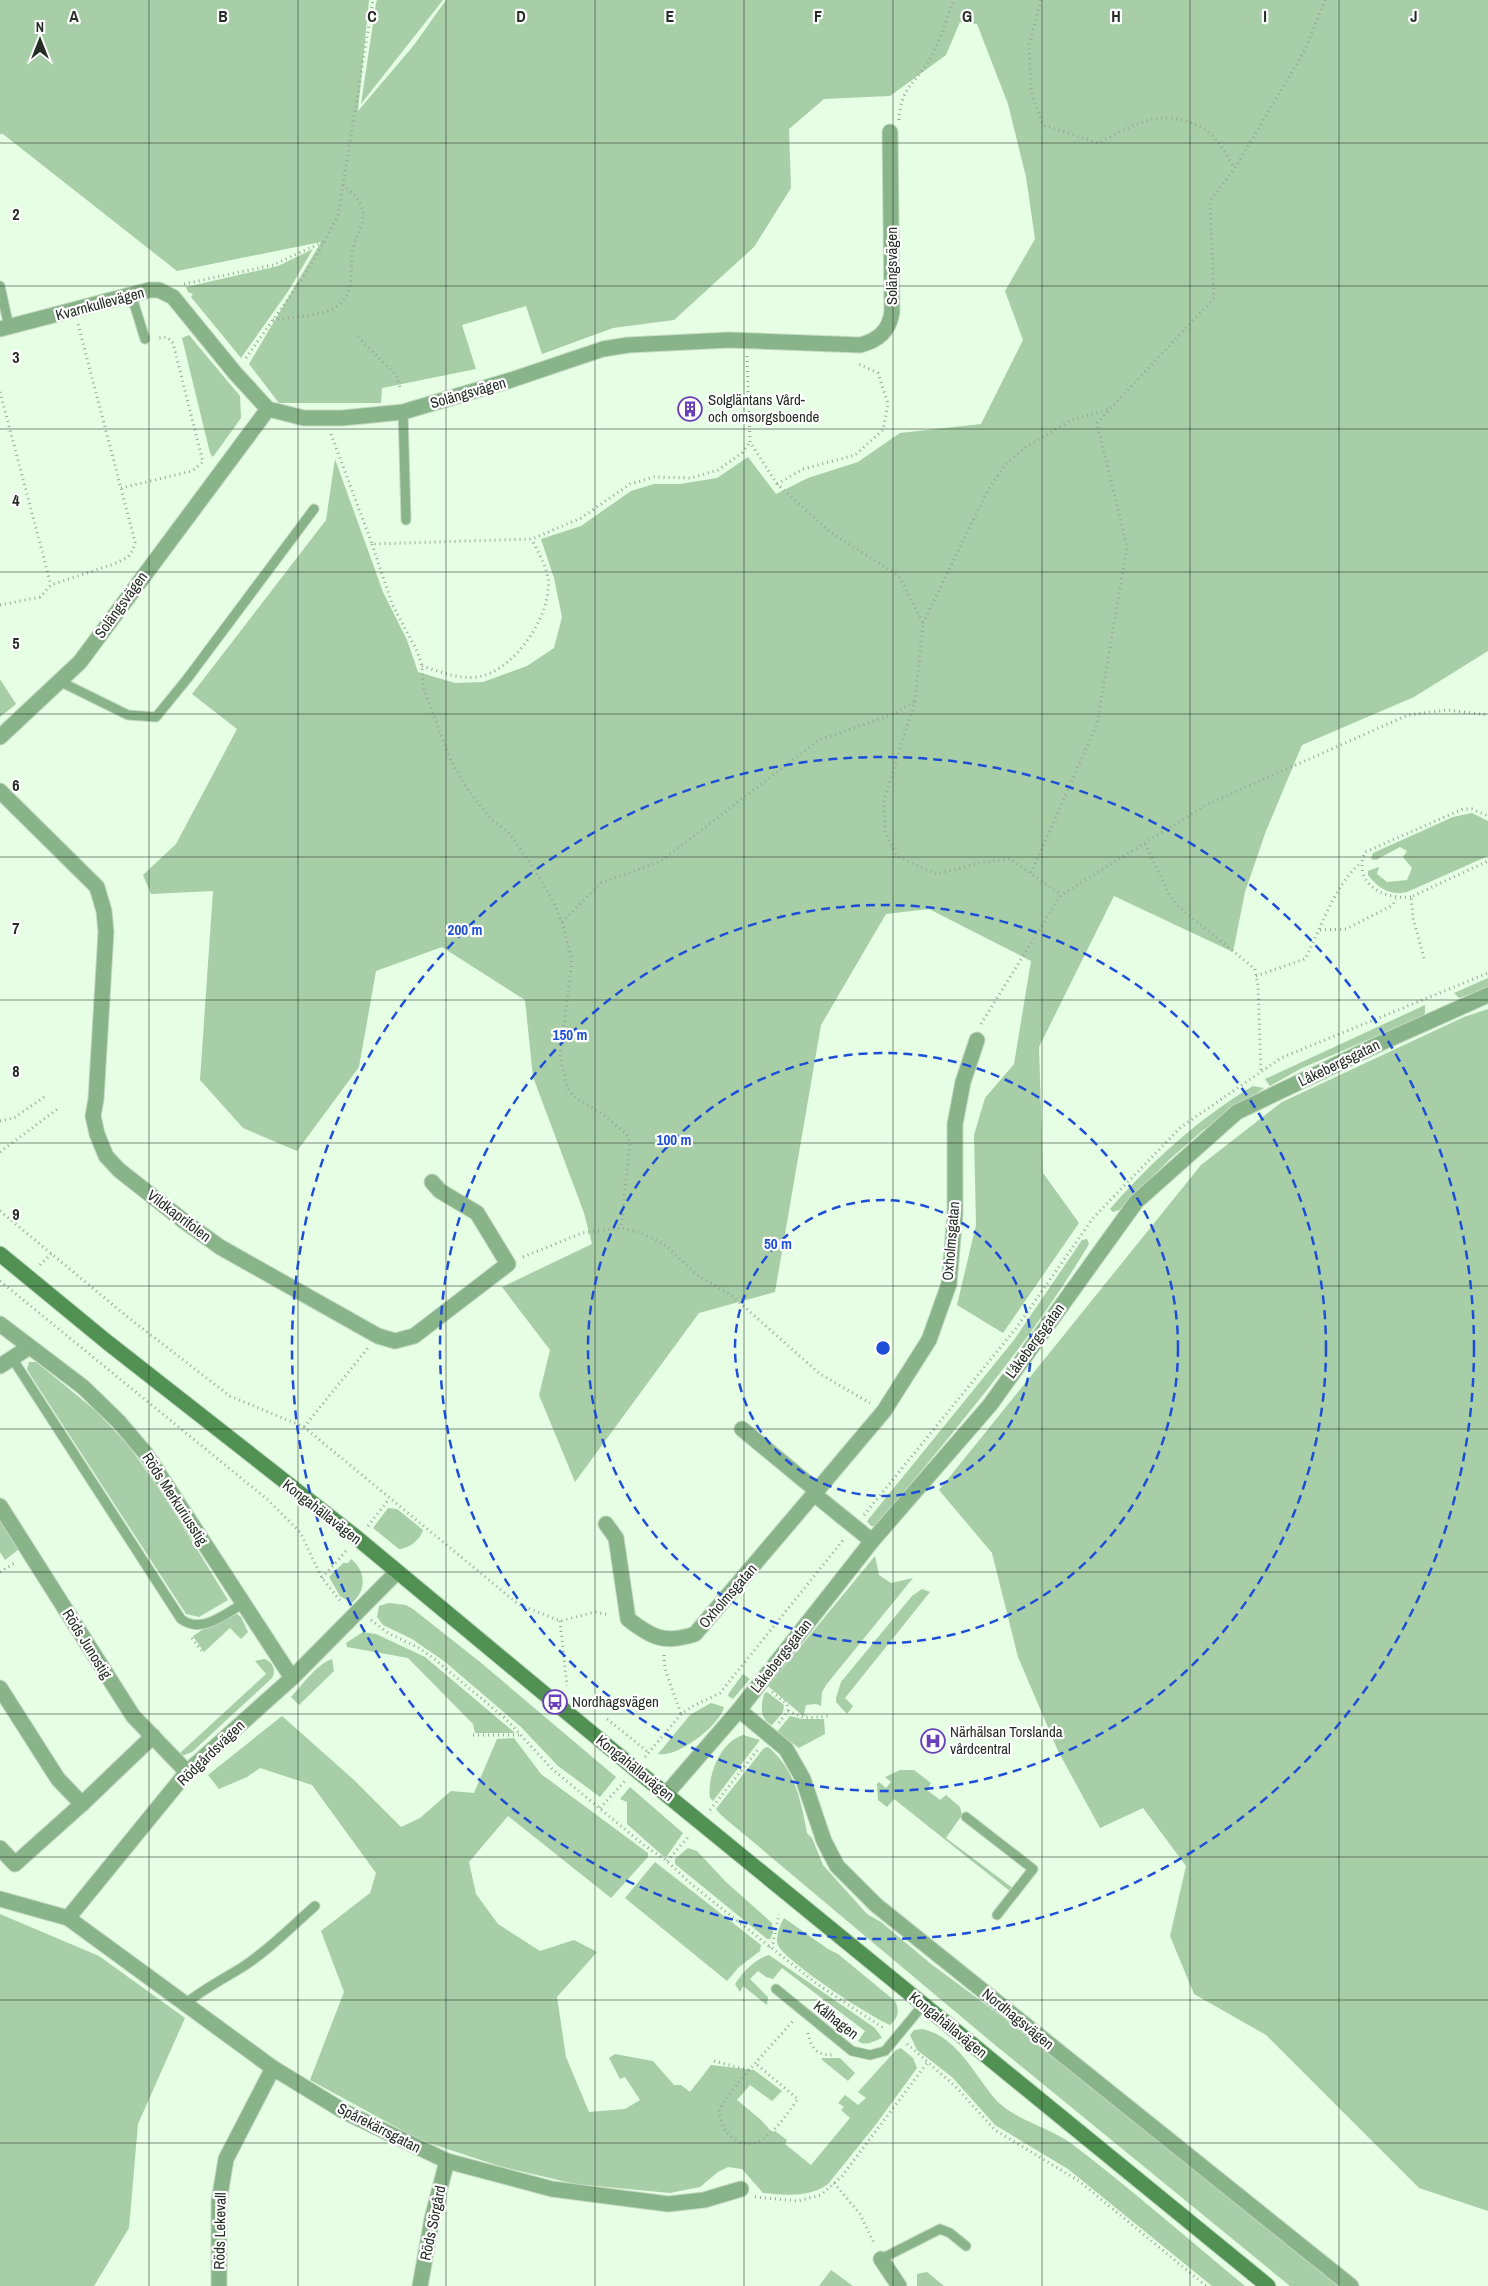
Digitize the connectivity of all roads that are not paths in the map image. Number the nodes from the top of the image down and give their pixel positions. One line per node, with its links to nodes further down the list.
1 (890, 132): 7 (street, Solängsvägen)
2 (0, 286): 4 (lane)
3 (131, 294): 4 (street, Kvarnkullevägen); 5 (lane); 6 (street, Kvarnkullevägen)
4 (4, 328)
5 (145, 339)
6 (268, 409): 7 (street, Solängsvägen); 10 (street, Solängsvägen)
7 (403, 412): 9 (lane)
8 (314, 509): 10 (lane)
9 (406, 520)
10 (58, 681): 11 (street, Solängsvägen)
11 (0, 737)
12 (0, 791): 15 (street, Vildkaprifolen)
13 (1488, 996): 24 (street, Låkebergsgatan)
14 (977, 1040): 21 (street, Oxholmsgatan)
15 (432, 1182)
16 (0, 1254): 25 (street, Kongahällavägen)
17 (0, 1324): 18 (street, Röds Merkuriusstig)
18 (28, 1348): 19 (street); 26 (street, Röds Merkuriusstig)
19 (6, 1362): 26 (lane)
20 (742, 1429): 21 (street)
21 (816, 1492): 23 (street, Oxholmsgatan); 24 (street)
22 (0, 1506): 30 (street, Röds Junostig)
23 (606, 1524)
24 (872, 1541): 29 (street, Låkebergsgatan)
25 (397, 1572): 27 (street, Rödgårdsvägen); 32 (street, Kongahällavägen)
26 (244, 1603): 27 (street, Röds Merkuriusstig)
27 (292, 1678): 31 (street, Rödgårdsvägen)
28 (0, 1688): 33 (street)
29 (739, 1710): 32 (street, Låkebergsgatan); 52 (street, Nordhagsvägen)
30 (153, 1736): 31 (street, Röds Junostig); 33 (street)
31 (186, 1772): 39 (street, Rödgårdsvägen)
32 (667, 1793): 42 (street, Kongahällavägen)
33 (82, 1804): 35 (street)
34 (966, 1817): 38 (lane)
35 (0, 1848)
36 (0, 1899): 39 (street)
37 (315, 1906): 41 (lane)
38 (997, 1915)
39 (68, 1918): 41 (street, Spårekärrsgatan)
40 (776, 1989): 42 (lane, Kålhagen)
41 (186, 2003): 43 (street, Spårekärrsgatan)
42 (924, 2005): 51 (street, Kongahällavägen)
43 (273, 2068): 44 (street, Spårekärrsgatan); 48 (street, Röds Lekevall)
44 (447, 2161): 45 (street, Spårekärrsgatan); 49 (street, Röds Sörgård)
45 (741, 2189)
46 (966, 2246): 47 (lane)
47 (881, 2260): 50 (street)
48 (219, 2286)
49 (420, 2286)
50 (899, 2286)
51 (1268, 2286)
52 (1351, 2286)

